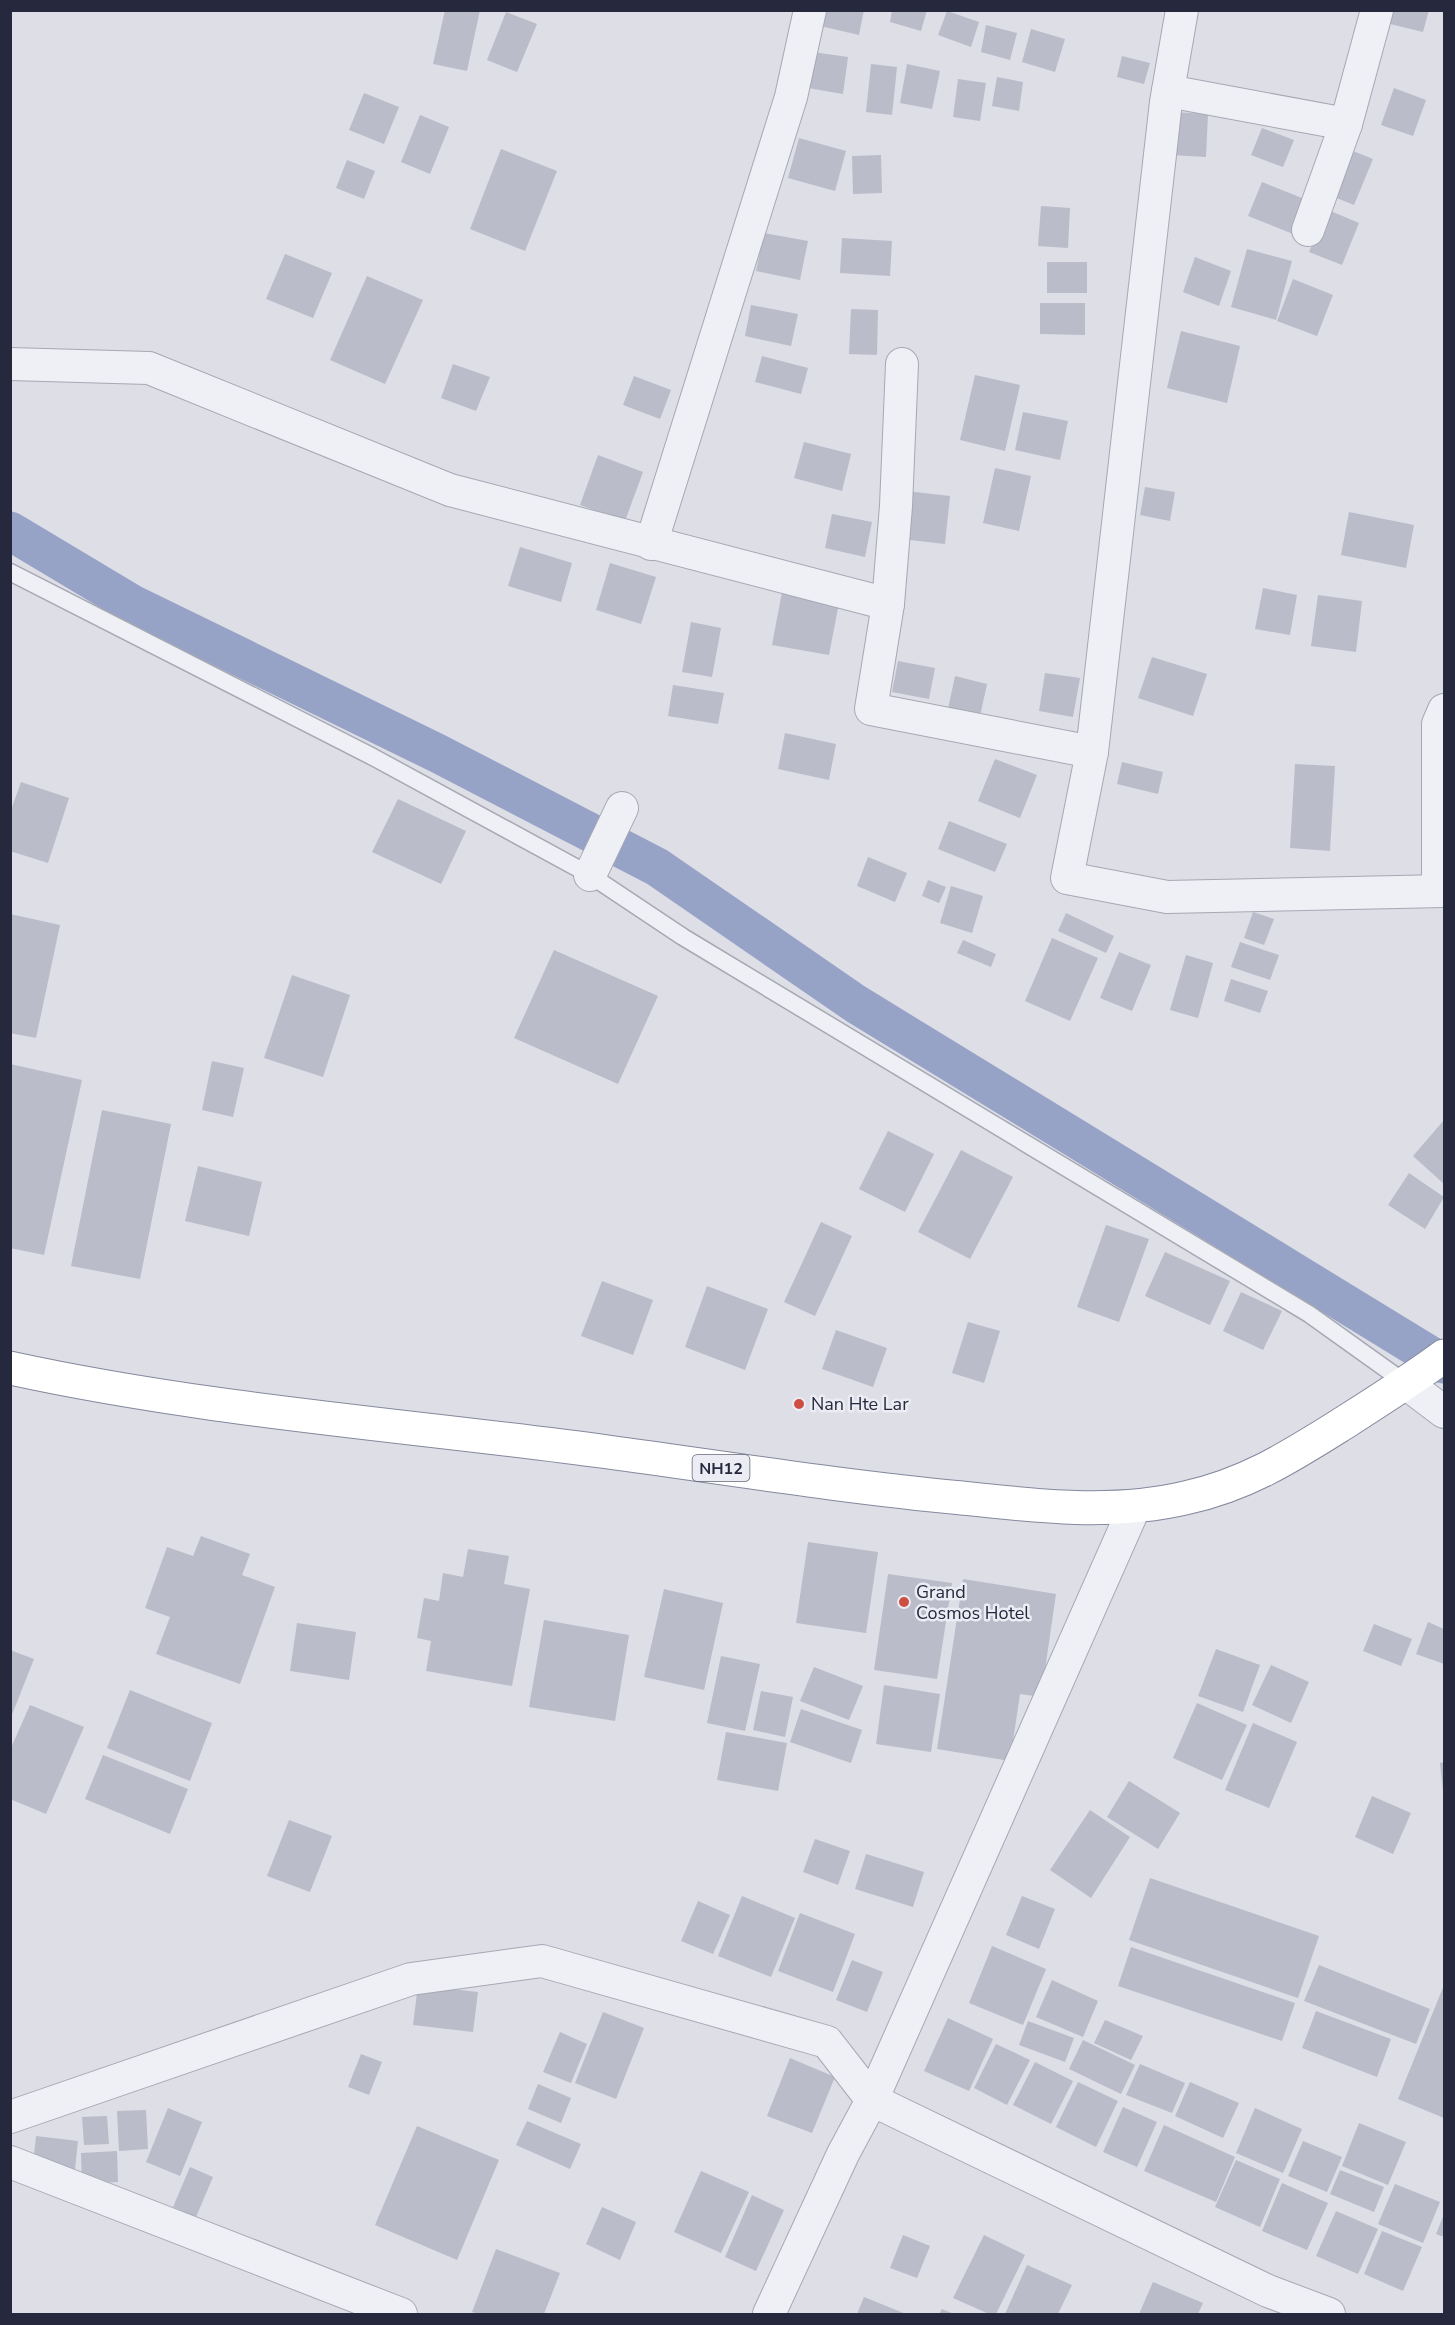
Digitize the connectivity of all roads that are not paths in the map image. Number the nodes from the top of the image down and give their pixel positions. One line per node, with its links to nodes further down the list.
1 (810, 10): 9 (street)
2 (1182, 10): 4 (street)
3 (1377, 10): 5 (street)
4 (1168, 91): 5 (street); 13 (street)
5 (1346, 124): 6 (street)
6 (1308, 230)
7 (10, 364): 9 (street)
8 (902, 364): 11 (street)
9 (651, 544): 11 (street)
10 (10, 572): 15 (lane)
11 (888, 604): 13 (street)
12 (1444, 710): 16 (street)
13 (1092, 752): 16 (street)
14 (622, 808): 15 (street)
15 (590, 875): 19 (lane)
16 (1441, 890)
17 (1444, 1356): 19 (highway, NH12)
18 (10, 1368): 21 (highway, NH12)
19 (1407, 1384): 20 (street); 21 (highway, NH12)
20 (1444, 1412)
21 (1135, 1506): 22 (street)
22 (872, 2100): 23 (street); 26 (street); 27 (street)
23 (10, 2117)
24 (10, 2162): 25 (street)
25 (401, 2314)
26 (769, 2314)
27 (1329, 2314)

